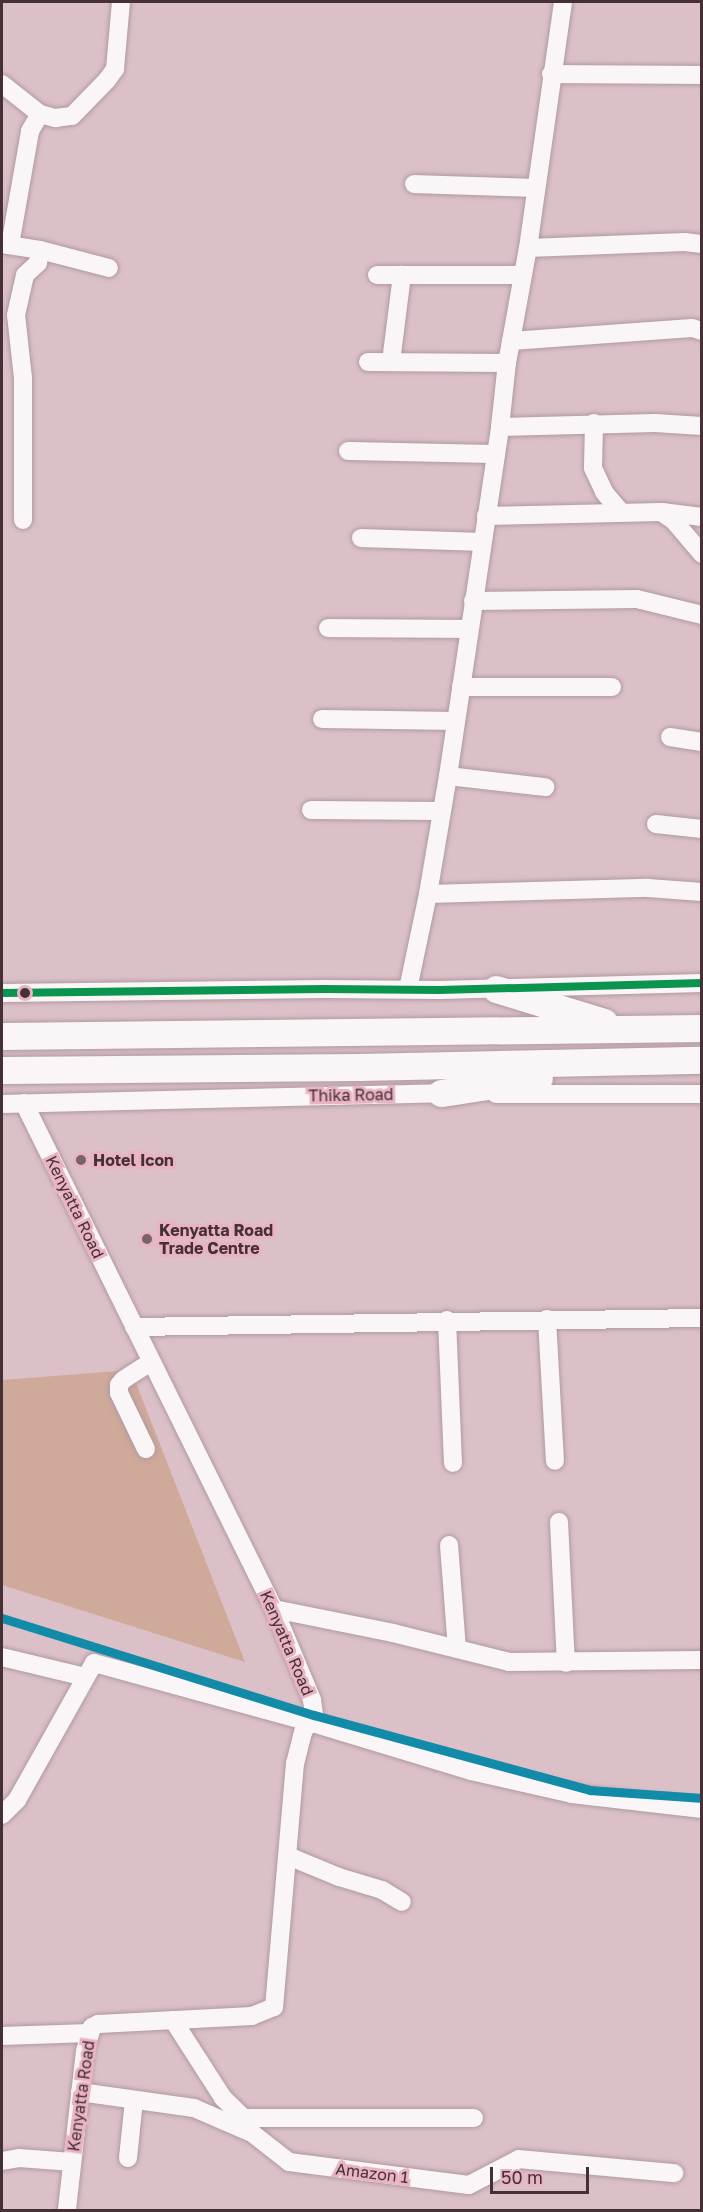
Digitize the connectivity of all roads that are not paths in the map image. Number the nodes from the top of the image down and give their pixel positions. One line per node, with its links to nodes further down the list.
1 (121, 2): 6 (street)
2 (563, 2): 3 (street)
3 (551, 74): 4 (street); 8 (street)
4 (702, 75)
5 (2, 84): 6 (street)
6 (40, 114): 9 (street)
7 (414, 184): 8 (street)
8 (535, 188): 11 (street)
9 (6, 244): 12 (street)
10 (702, 244): 11 (street)
11 (528, 248): 16 (street)
12 (40, 250): 13 (street); 31 (street)
13 (109, 268)
14 (377, 275): 15 (street)
15 (402, 275): 16 (street); 20 (street)
16 (521, 275): 18 (street)
17 (702, 331): 18 (street)
18 (511, 341): 21 (street)
19 (368, 362): 20 (street)
20 (391, 362): 21 (street)
21 (507, 363): 24 (street)
22 (594, 423): 23 (street); 24 (street); 27 (street)
23 (702, 426)
24 (500, 427): 26 (street)
25 (348, 452): 26 (street)
26 (496, 454): 29 (street)
27 (620, 511): 28 (street); 29 (street)
28 (661, 512): 30 (street); 34 (street)
29 (486, 516): 33 (street)
30 (702, 517)
31 (23, 520)
32 (361, 538): 33 (street)
33 (482, 542): 35 (street)
34 (702, 554)
35 (473, 601): 36 (street); 38 (street)
36 (702, 615)
37 (328, 628): 38 (street)
38 (469, 629): 39 (street)
39 (461, 687): 40 (street); 42 (street)
40 (612, 687)
41 (322, 719): 42 (street)
42 (456, 721): 45 (street)
43 (670, 737): 44 (street)
44 (702, 742)
45 (448, 776): 46 (street); 48 (street)
46 (545, 787)
47 (311, 810): 48 (street)
48 (441, 811): 52 (street)
49 (656, 824): 50 (street)
50 (702, 829)
51 (702, 892): 52 (street)
52 (428, 894): 54 (street)
53 (702, 984): 55 (street)
54 (408, 989): 55 (street); 56 (street)
55 (496, 989): 58 (highway)
56 (2, 993)
57 (702, 1028): 58 (highway)
58 (630, 1029): 59 (highway)
59 (2, 1036)
60 (702, 1060): 61 (highway, Thika Road)
61 (620, 1062): 62 (highway, Thika Road); 63 (highway)
62 (2, 1070)
63 (441, 1093): 64 (street, Thika Road); 65 (street, Thika Road)
64 (702, 1094)
65 (24, 1103): 66 (street, Thika Road); 70 (street, Kenyatta Road)
66 (2, 1104)
67 (702, 1318): 68 (street)
68 (547, 1319): 69 (street); 73 (street)
69 (447, 1320): 70 (street); 74 (street)
70 (134, 1327): 71 (street, Kenyatta Road)
71 (151, 1362): 72 (street); 77 (street, Kenyatta Road)
72 (146, 1449)
73 (555, 1461)
74 (453, 1463)
75 (559, 1522): 81 (street)
76 (449, 1545): 78 (street)
77 (274, 1609): 78 (street); 83 (street, Kenyatta Road)
78 (456, 1649): 81 (street)
79 (2, 1657): 82 (street)
80 (702, 1660): 81 (street)
81 (566, 1662)
82 (85, 1677): 83 (street); 84 (street)
83 (309, 1722): 85 (street); 87 (street, Kenyatta Road)
84 (9, 1799): 86 (street)
85 (702, 1809)
86 (2, 1815)
87 (288, 1856): 88 (street); 89 (street, Kenyatta Road)
88 (402, 1902)
89 (173, 2020): 90 (street, Kenyatta Road); 94 (street)
90 (89, 2033): 91 (street); 92 (street, Kenyatta Road)
91 (2, 2036)
92 (80, 2092): 93 (street, Amazon 1); 97 (street, Kenyatta Road)
93 (134, 2100): 95 (street); 98 (street, Amazon 1)
94 (474, 2118)
95 (128, 2158)
96 (2, 2161): 97 (street)
97 (72, 2162): 99 (street, Kenyatta Road)
98 (674, 2173)
99 (67, 2211)

